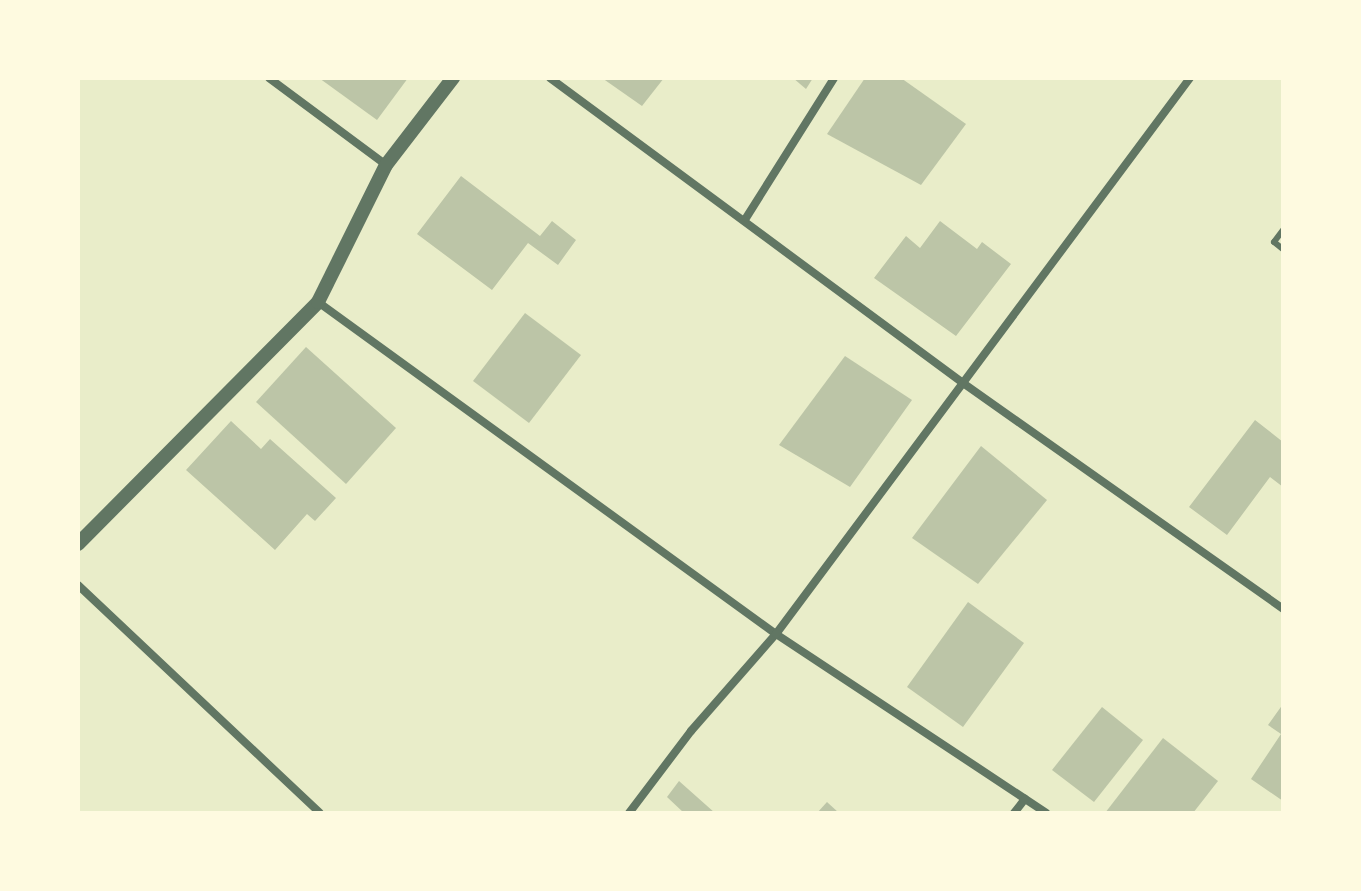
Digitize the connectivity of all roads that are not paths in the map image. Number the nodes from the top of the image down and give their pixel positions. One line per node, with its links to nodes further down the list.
1 (269, 78): 6 (street)
2 (453, 78): 6 (street)
3 (550, 78): 7 (street)
4 (834, 78): 7 (street)
5 (1190, 78): 11 (street)
6 (386, 165): 10 (street)
7 (746, 218): 11 (street)
8 (1283, 230): 9 (lane)
9 (1283, 249)
10 (318, 302): 12 (street); 15 (street)
11 (963, 383): 14 (street); 15 (street)
12 (78, 544)
13 (78, 585): 17 (street)
14 (1283, 609)
15 (776, 634): 16 (street); 18 (street)
16 (1025, 799): 19 (street); 20 (street)
17 (320, 813)
18 (629, 813)
19 (1014, 813)
20 (1046, 813)

